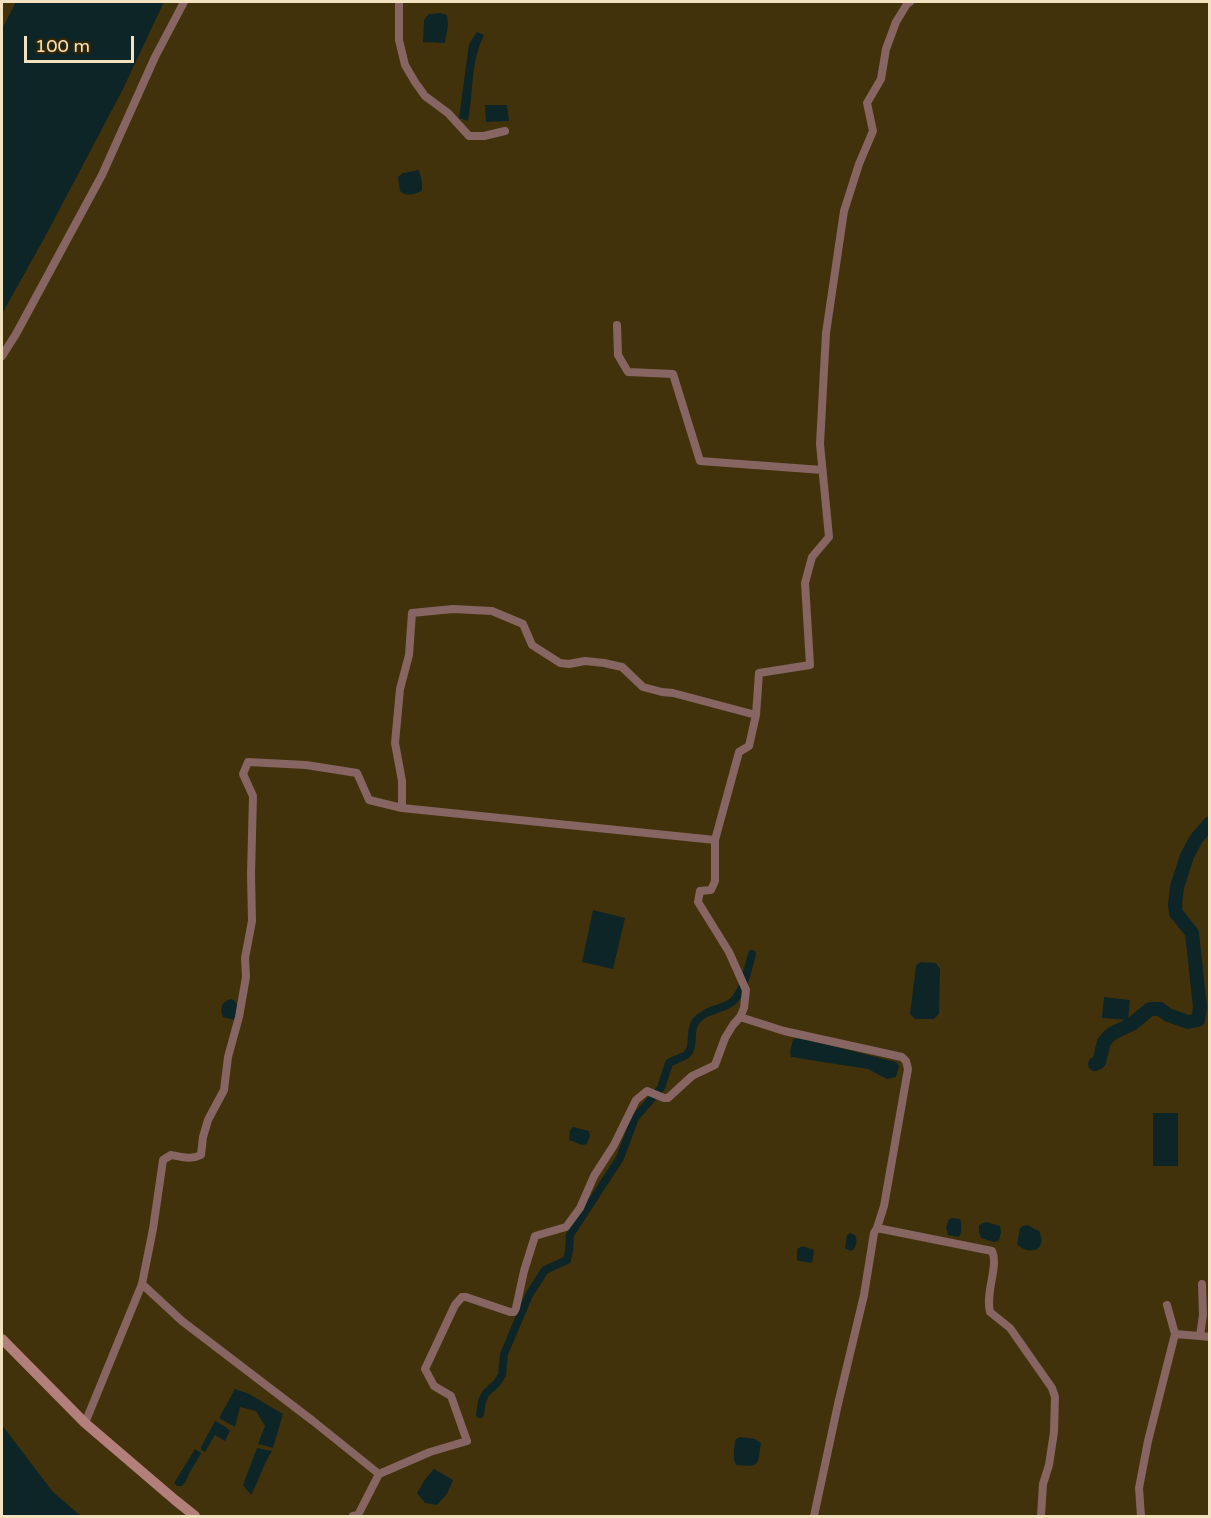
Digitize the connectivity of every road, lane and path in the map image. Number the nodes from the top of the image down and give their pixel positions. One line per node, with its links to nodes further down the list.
1 (184, 2): 6 (street)
2 (399, 2): 4 (street)
3 (910, 2): 7 (street)
4 (505, 130)
5 (617, 325): 7 (street)
6 (2, 356)
7 (822, 470): 8 (street)
8 (756, 716): 9 (street); 10 (street)
9 (402, 808): 10 (street); 13 (street)
10 (715, 840): 11 (street)
11 (741, 1017): 12 (street); 21 (street)
12 (877, 1228): 24 (street); 25 (street)
13 (142, 1284): 20 (street); 21 (street)
14 (1202, 1284): 17 (street)
15 (1167, 1305): 16 (street)
16 (1175, 1334): 17 (street); 26 (street)
17 (1200, 1336): 18 (street)
18 (1209, 1337)
19 (2, 1339): 20 (street)
20 (85, 1423): 22 (street)
21 (379, 1474): 23 (street)
22 (195, 1516)
23 (353, 1516)
24 (814, 1516)
25 (1041, 1516)
26 (1141, 1516)

